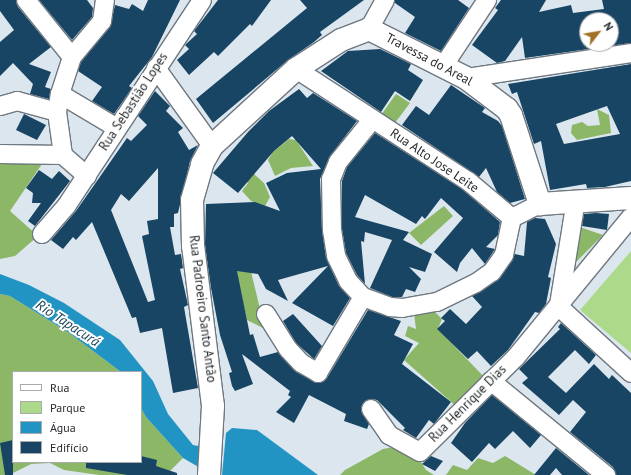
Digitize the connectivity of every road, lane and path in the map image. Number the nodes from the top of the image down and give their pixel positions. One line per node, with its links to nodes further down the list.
1 (26, 0): 8 (street)
2 (202, 0): 10 (street, Rua Sebastião Lopes)
3 (385, 0): 6 (street)
4 (487, 0): 9 (street)
5 (102, 3): 8 (street)
6 (369, 28): 9 (main road, Travessa do Areal); 11 (main road, Rua Padroeiro Santo Antão)
7 (631, 53): 12 (street)
8 (72, 57): 13 (street)
9 (444, 65): 12 (main road, Travessa do Areal)
10 (156, 68): 17 (street, Rua Sebastião Lopes); 18 (street)
11 (296, 69): 16 (street, Rua Alto Jose Leite); 18 (main road, Rua Padroeiro Santo Antão)
12 (466, 78): 24 (main road, Travessa do Areal)
13 (60, 94): 15 (street); 17 (street)
14 (0, 106): 15 (street)
15 (58, 112): 20 (street)
16 (372, 120): 26 (street, Rua Alto Jose Leite); 28 (street)
17 (117, 128): 21 (street, Rua Sebastião Lopes)
18 (212, 146): 34 (main road, Rua Padroeiro Santo Antão)
19 (0, 154): 20 (street)
20 (63, 155): 21 (street)
21 (87, 176): 27 (street, Rua Sebastião Lopes)
22 (631, 198): 23 (main road)
23 (576, 200): 24 (main road); 29 (street, Rua Henrique Dias)
24 (540, 204): 26 (street)
25 (631, 217): 29 (street, Rua Henrique Dias)
26 (512, 218): 28 (street)
27 (42, 234)
28 (363, 297): 30 (street)
29 (558, 306): 31 (street); 32 (street, Rua Henrique Dias)
30 (266, 314)
31 (631, 374)
32 (491, 381): 33 (street, Rua Henrique Dias); 35 (street)
33 (371, 409)
34 (209, 475)
35 (606, 475)

